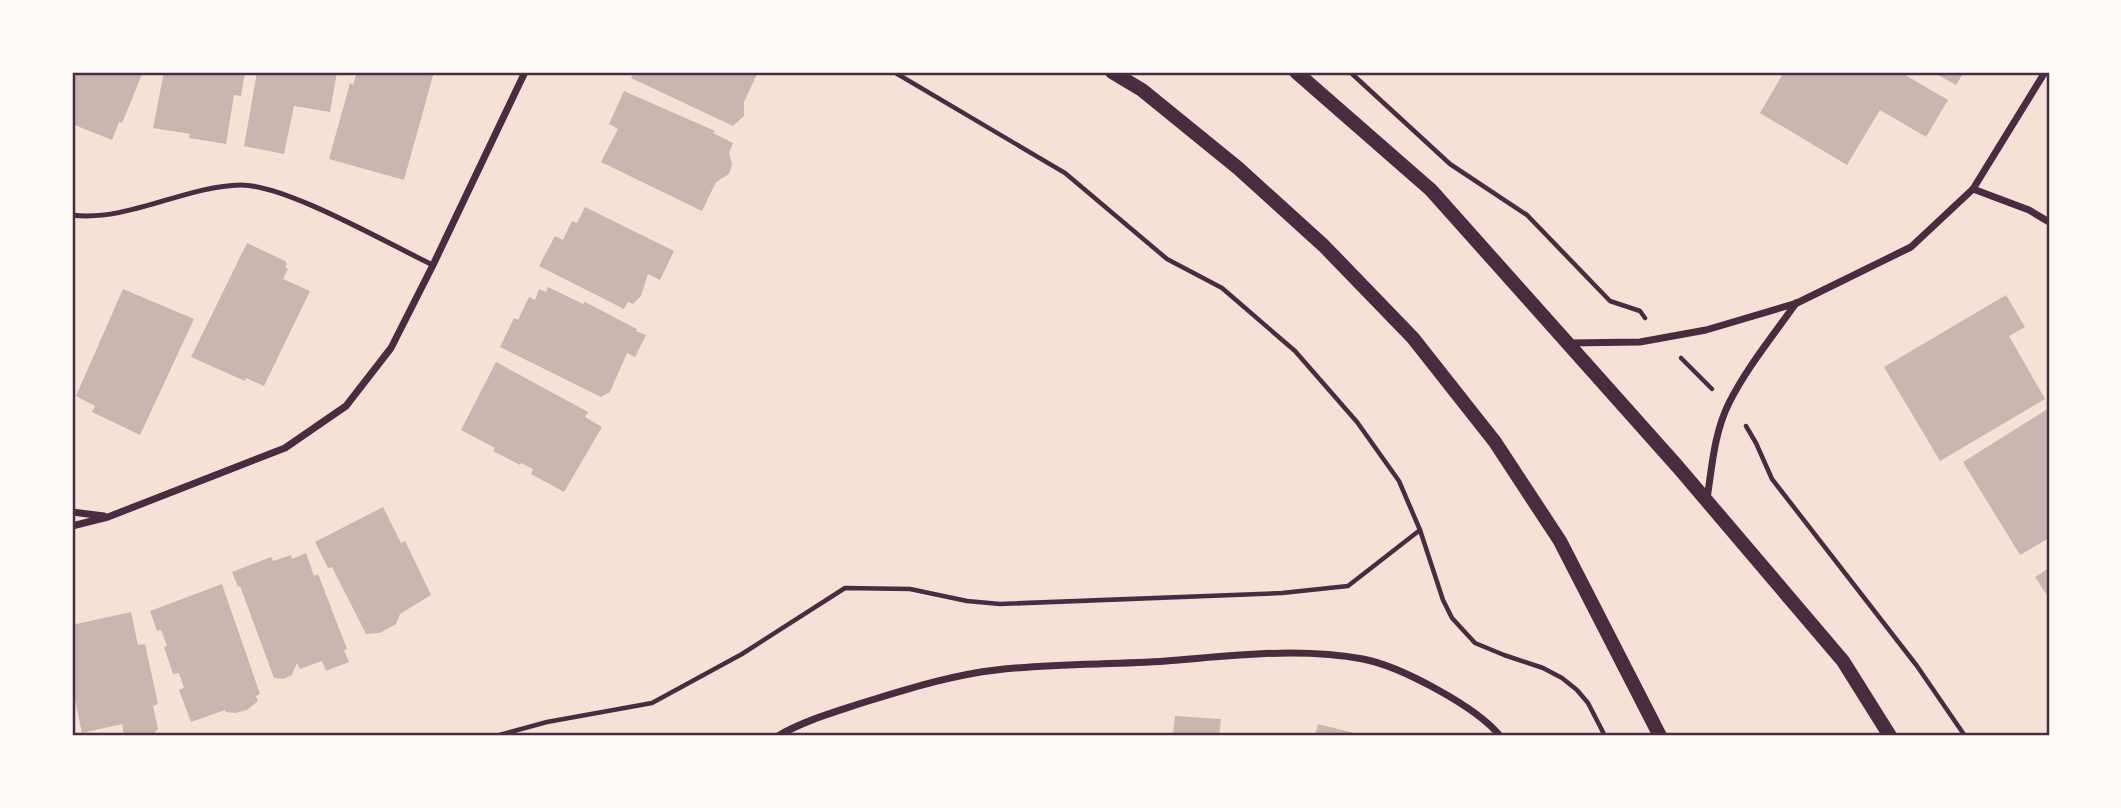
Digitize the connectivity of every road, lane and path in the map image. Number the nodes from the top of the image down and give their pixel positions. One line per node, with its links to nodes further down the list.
1 (525, 72): 10 (street)
2 (894, 72): 19 (path)
3 (1112, 72): 24 (main road)
4 (1296, 72): 13 (main road)
5 (1350, 72): 12 (path)
6 (2045, 72): 7 (street)
7 (1973, 189): 9 (street); 11 (street)
8 (72, 215): 10 (lane)
9 (2049, 222)
10 (433, 265): 17 (street)
11 (1797, 303): 12 (street); 14 (street)
12 (1662, 338): 13 (street); 14 (path)
13 (1567, 343): 15 (main road)
14 (1728, 405): 15 (street); 26 (path)
15 (1706, 500): 25 (main road)
16 (72, 512): 17 (street)
17 (108, 517): 18 (street)
18 (72, 526)
19 (1420, 530): 20 (path); 23 (path)
20 (496, 736)
21 (778, 736): 22 (street)
22 (1500, 736)
23 (1605, 736)
24 (1660, 736)
25 (1891, 736)
26 (1965, 736)

